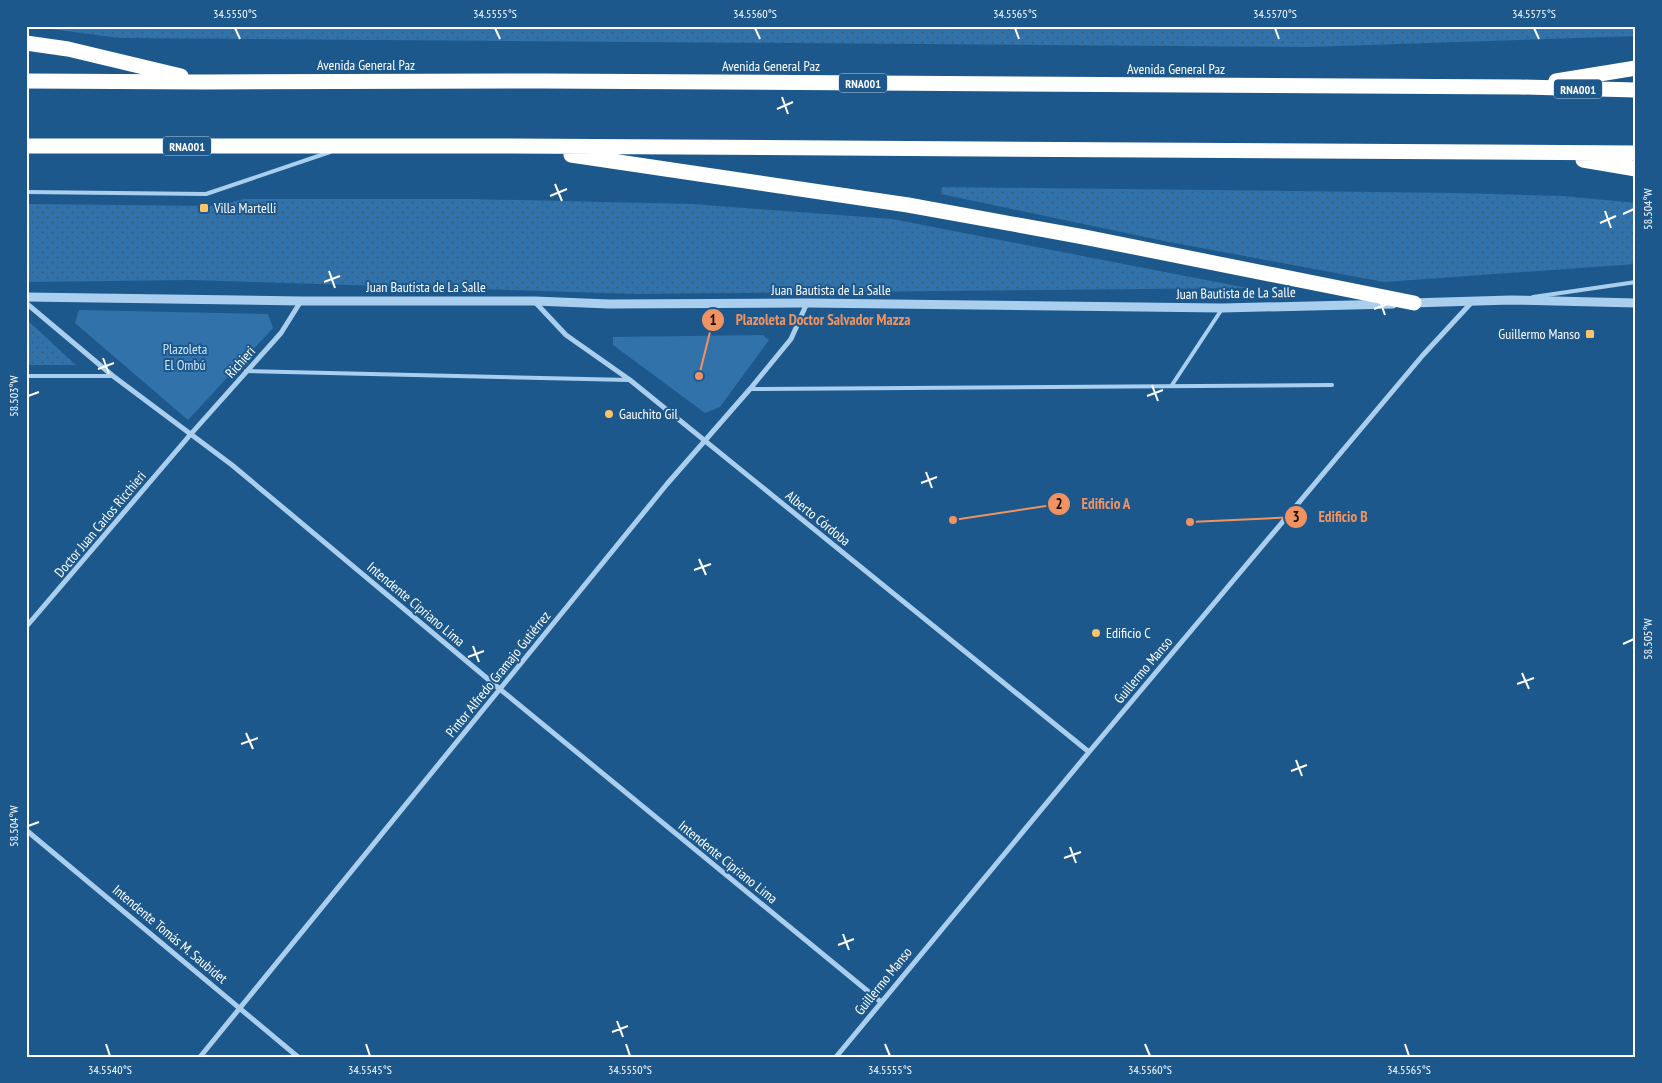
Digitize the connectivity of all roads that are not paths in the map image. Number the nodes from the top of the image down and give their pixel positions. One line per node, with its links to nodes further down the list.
1 (26, 43): 4 (highway)
2 (1636, 68): 5 (highway)
3 (26, 81): 4 (highway, Avenida General Paz / RNA001)
4 (207, 82): 5 (highway, Avenida General Paz / RNA001)
5 (1520, 88): 6 (highway, Avenida General Paz / RNA001)
6 (1636, 90)
7 (26, 146): 8 (highway, RNA001)
8 (348, 146): 9 (highway, RNA001); 13 (lane)
9 (510, 146): 10 (highway, RNA001); 22 (highway)
10 (1545, 152): 11 (highway, RNA001); 12 (highway)
11 (1636, 153)
12 (1636, 169)
13 (26, 192)
14 (1636, 282): 16 (lane)
15 (26, 297): 17 (street, Juan Bautista de La Salle)
16 (1511, 300): 19 (street, Juan Bautista de La Salle); 23 (street, Juan Bautista de La Salle)
17 (301, 301): 18 (street, Juan Bautista de La Salle); 25 (street, Richieri)
18 (535, 301): 21 (street, Juan Bautista de La Salle); 28 (street, Alberto Córdoba)
19 (1472, 302): 22 (street, Juan Bautista de La Salle); 36 (street, Guillermo Manso)
20 (26, 303): 27 (street, Intendente Cipriano Lima)
21 (807, 303): 24 (street, Juan Bautista de La Salle); 31 (street, Pintor Alfredo Gramajo Gutiérrez)
22 (1414, 303): 24 (street, Juan Bautista de La Salle)
23 (1636, 303)
24 (1222, 308): 29 (lane)
25 (246, 371): 28 (lane); 32 (street, Richieri)
26 (26, 376): 27 (lane)
27 (113, 376): 32 (street, Intendente Cipriano Lima)
28 (630, 380): 33 (street, Alberto Córdoba)
29 (1172, 385): 30 (lane); 31 (lane)
30 (1332, 385)
31 (750, 389): 33 (street, Pintor Alfredo Gramajo Gutiérrez)
32 (190, 435): 34 (street, Doctor Juan Carlos Ricchieri); 35 (street, Intendente Cipriano Lima)
33 (705, 440): 35 (street, Pintor Alfredo Gramajo Gutiérrez); 36 (street, Alberto Córdoba)
34 (26, 627)
35 (500, 690): 38 (street, Intendente Cipriano Lima); 39 (street, Pintor Alfredo Gramajo Gutiérrez)
36 (1089, 752): 38 (street, Guillermo Manso)
37 (26, 830): 39 (street, Intendente Tomás M. Saubidet)
38 (881, 1002): 42 (street, Guillermo Manso)
39 (241, 1008): 40 (street, Pintor Alfredo Gramajo Gutiérrez); 41 (street, Intendente Tomás M. Saubidet)
40 (200, 1057)
41 (298, 1057)
42 (836, 1057)

